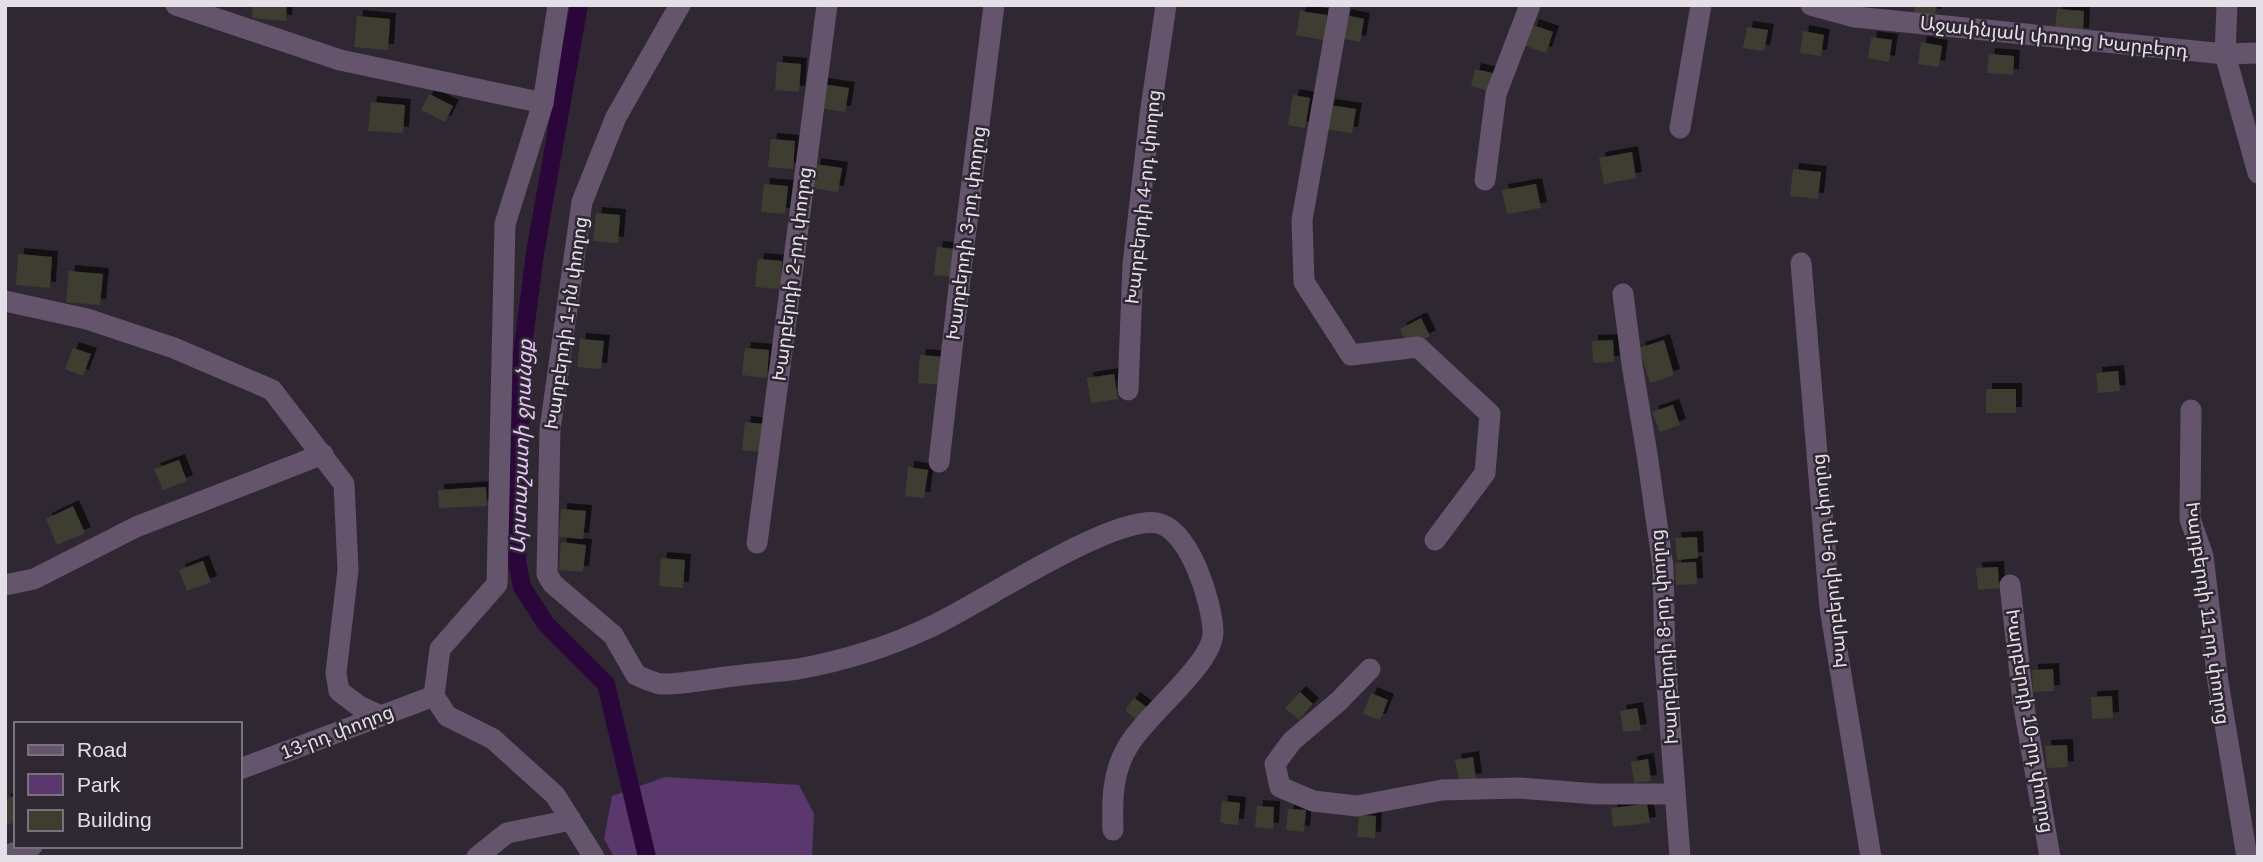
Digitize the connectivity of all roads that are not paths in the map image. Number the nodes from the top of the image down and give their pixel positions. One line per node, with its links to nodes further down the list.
1 (176, 5): 14 (street)
2 (558, 5): 14 (street)
3 (680, 5): 35 (street, Խարբերդի 1-ին փողոց)
4 (827, 5): 26 (street, Խարբերդի 2-րդ փողոց)
5 (994, 5): 24 (street, Խարբերդի 3-րդ փողոց)
6 (1166, 5): 21 (street, Խարբերդի 4-րդ փողոց)
7 (1340, 5): 25 (street)
8 (1530, 5): 17 (street)
9 (1701, 5): 15 (street)
10 (1811, 5): 13 (street, Աջափնյակ փողոց Խարբերդ)
11 (2227, 5): 13 (street)
12 (2258, 53): 13 (street, Աջափնյակ փողոց Խարբերդ)
13 (2225, 54): 16 (street)
14 (543, 103): 30 (street)
15 (1680, 128)
16 (2258, 173)
17 (1485, 180)
18 (1801, 263): 41 (street, Խարբերդի 9-րդ փողոց)
19 (1623, 294): 33 (street, Խարբերդի 8-րդ փողոց)
20 (5, 302): 23 (street)
21 (1128, 390)
22 (2191, 410): 43 (street, Խարբերդի 11-րդ փողոց)
23 (323, 454): 27 (street); 31 (street)
24 (940, 462)
25 (1435, 540)
26 (757, 543)
27 (5, 585)
28 (2010, 585): 42 (street, Խարբերդի 10-րդ փողոց)
29 (1370, 669): 33 (street)
30 (434, 696): 31 (street, 13-րդ փողոց); 34 (street)
31 (381, 716): 32 (street, 13-րդ փողոց)
32 (242, 768)
33 (1674, 794): 40 (street, Խարբերդի 8-րդ փողոց)
34 (570, 820): 38 (street); 39 (street)
35 (1113, 830)
36 (27, 848): 37 (street)
37 (5, 856)
38 (477, 857)
39 (594, 857)
40 (1680, 857)
41 (1871, 857)
42 (2050, 857)
43 (2247, 857)

